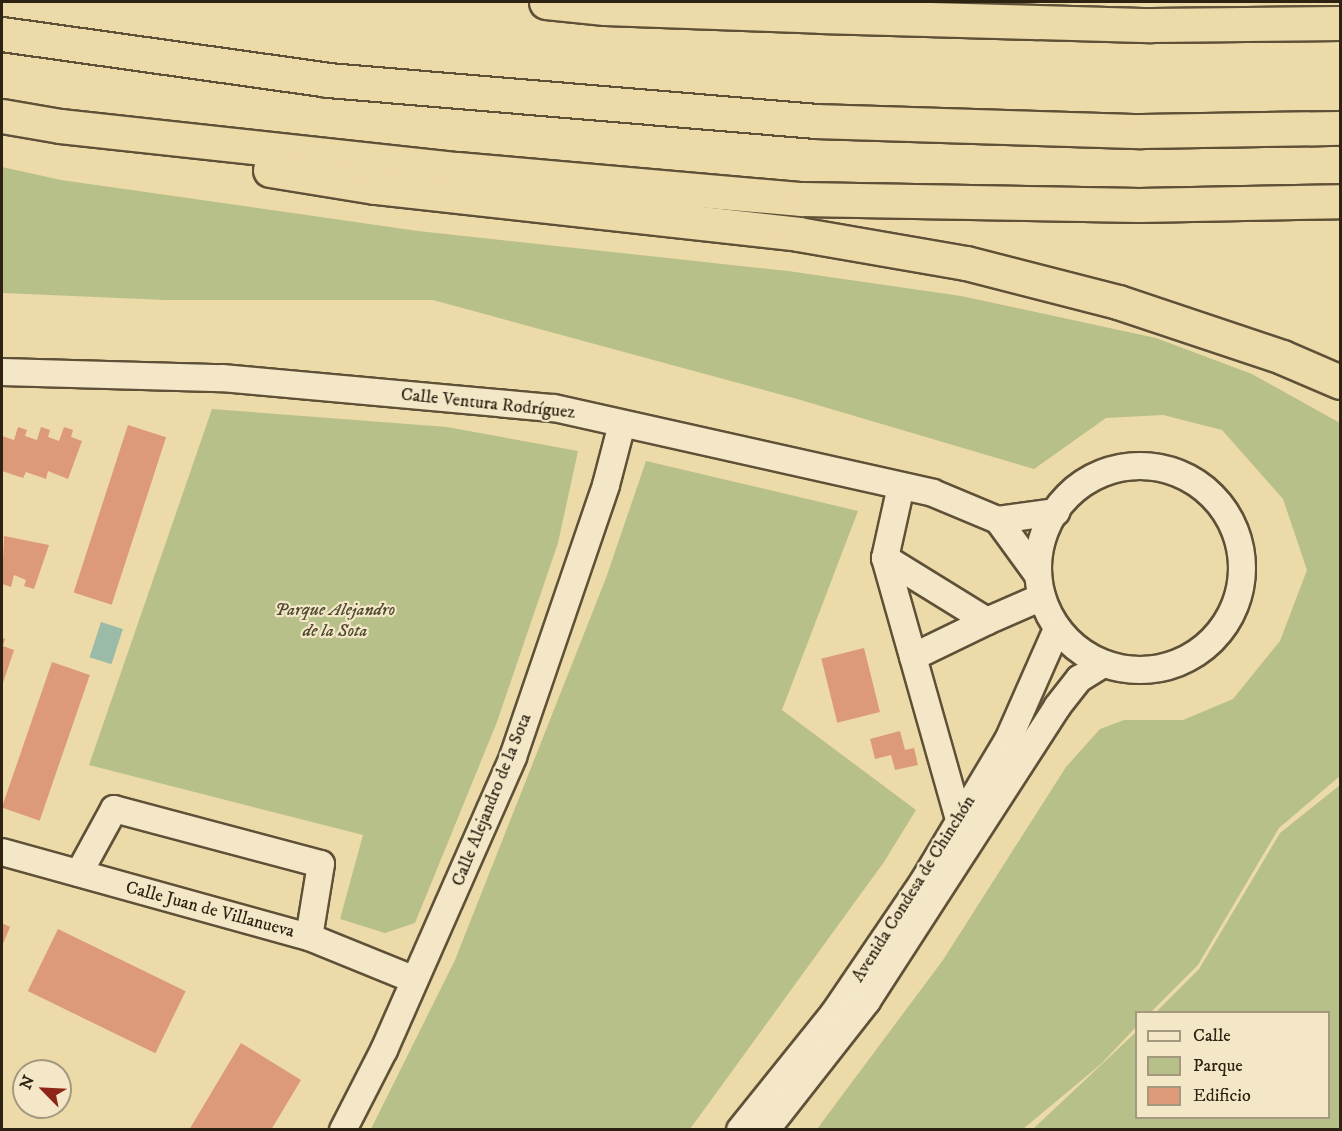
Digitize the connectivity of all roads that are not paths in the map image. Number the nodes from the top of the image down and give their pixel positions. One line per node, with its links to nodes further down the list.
1 (546, 2): 2 (highway)
2 (1341, 23)
3 (2, 34): 6 (highway)
4 (2, 116): 5 (highway)
5 (60, 126): 7 (highway); 9 (highway)
6 (1341, 128)
7 (1341, 201)
8 (2, 372): 10 (street, Calle Ventura Rodríguez)
9 (1341, 382)
10 (622, 424): 11 (street, Calle Ventura Rodríguez); 24 (street, Calle Alejandro de la Sota)
11 (901, 486): 13 (street, Calle Ventura Rodríguez); 14 (street)
12 (1056, 512): 13 (street, Calle Ventura Rodríguez); 15 (street); 19 (street)
13 (998, 519): 15 (street)
14 (885, 558): 16 (street); 18 (street)
15 (1040, 586): 16 (street); 17 (street)
16 (987, 621): 18 (street)
17 (1057, 629): 19 (street); 20 (street, Avenida Condesa de Chinchón)
18 (913, 657): 20 (street)
19 (1103, 664): 27 (street, Avenida Condesa de Chinchón)
20 (959, 819): 26 (street, Avenida Condesa de Chinchón)
21 (2, 852): 22 (street, Calle Juan de Villanueva)
22 (79, 873): 23 (street, Calle Juan de Villanueva); 23 (street)
23 (309, 937): 24 (street, Calle Juan de Villanueva)
24 (415, 980): 25 (street, Calle Alejandro de la Sota)
25 (343, 1130)
26 (740, 1130)
27 (766, 1130)

